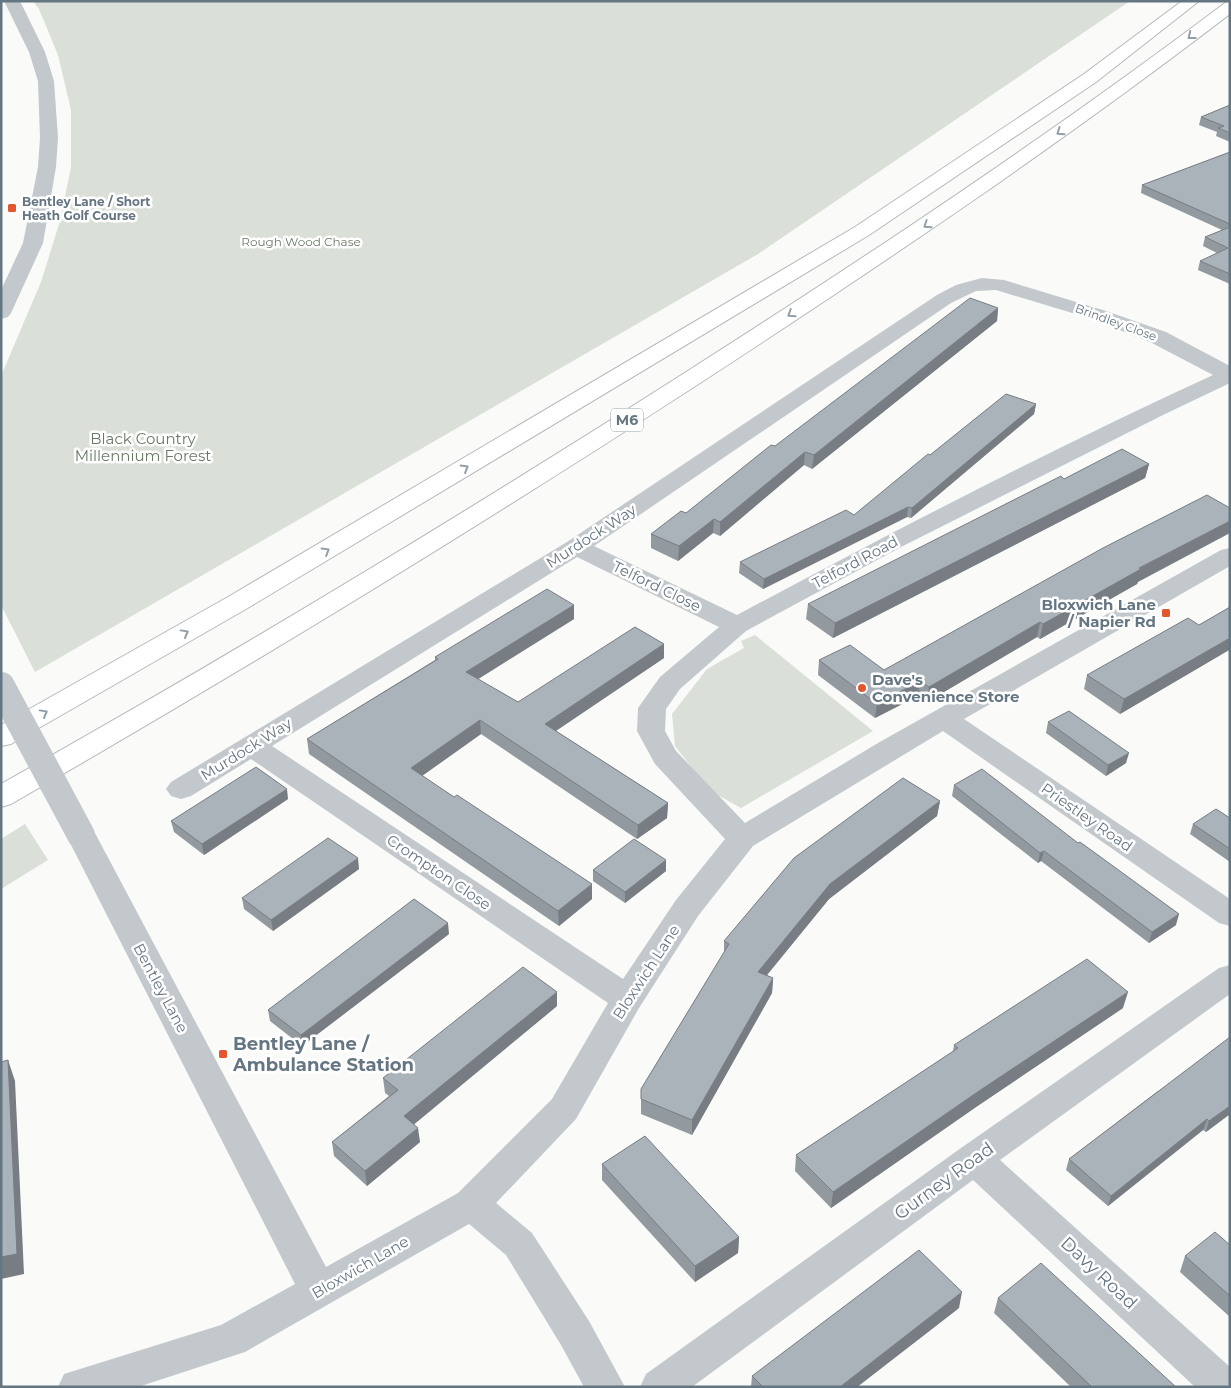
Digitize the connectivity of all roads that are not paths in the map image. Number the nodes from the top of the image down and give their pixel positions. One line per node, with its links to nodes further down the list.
1 (12, 1): 5 (street)
2 (1192, 1): 12 (highway, one-way to 2)
3 (1230, 6): 15 (highway, M6, one-way to 15)
4 (997, 284): 6 (street, Brindley Close); 7 (street, Murdock Way)
5 (1, 313)
6 (1230, 375): 9 (street, Telford Road)
7 (576, 547): 9 (street, Telford Close); 13 (street, Murdock Way)
8 (1230, 555): 11 (street, Bloxwich Lane)
9 (737, 624): 16 (street, Telford Road)
10 (1, 686): 22 (street, Bentley Lane, bridge)
11 (945, 719): 16 (street, Bloxwich Lane); 17 (street, Priestley Road)
12 (1, 737)
13 (251, 746): 14 (street, Murdock Way); 19 (street, Crompton Close)
14 (181, 790)
15 (1, 797)
16 (742, 838): 19 (street, Bloxwich Lane)
17 (1230, 916)
18 (1230, 977): 20 (street, Gurney Road)
19 (627, 999): 21 (street, Bloxwich Lane)
20 (974, 1159): 25 (street, Gurney Road); 26 (street, Davy Road)
21 (471, 1204): 22 (street, Bloxwich Lane); 24 (street)
22 (318, 1290): 23 (street, Bloxwich Lane)
23 (78, 1387)
24 (605, 1387)
25 (660, 1387)
26 (1223, 1387)

